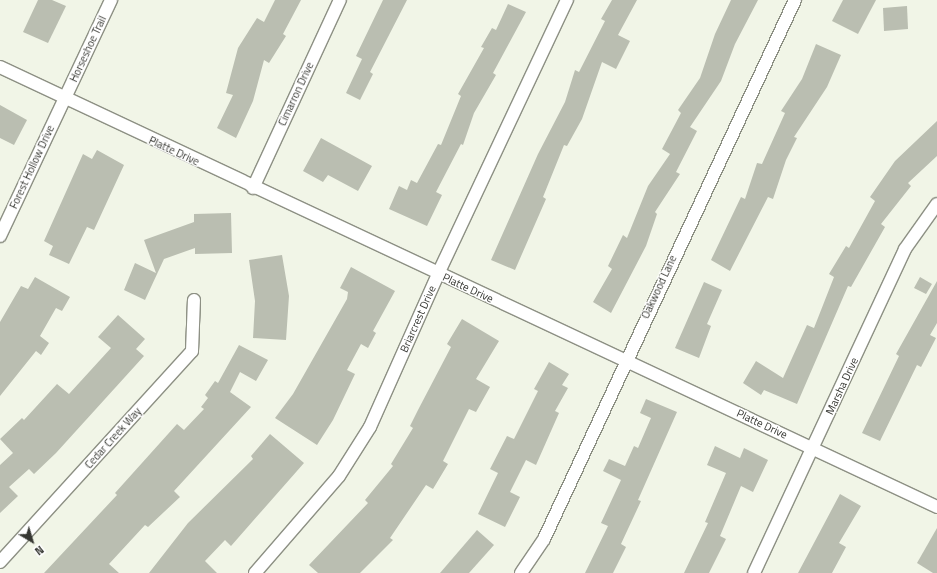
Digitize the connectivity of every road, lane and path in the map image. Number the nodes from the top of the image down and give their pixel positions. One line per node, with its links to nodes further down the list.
1 (112, 0): 6 (street, Horseshoe Trail)
2 (340, 0): 7 (street, Cimarron Drive)
3 (567, 0): 10 (street, Briarcrest Drive)
4 (795, 0): 12 (street, Oakwood Lane)
5 (0, 67): 6 (street, Platte Drive)
6 (65, 99): 7 (street, Platte Drive); 9 (street, Forest Hollow Drive)
7 (253, 188): 10 (street, Platte Drive)
8 (937, 204): 13 (street, Marsha Drive)
9 (0, 236)
10 (438, 274): 12 (street, Platte Drive); 16 (street, Briarcrest Drive)
11 (194, 300): 15 (street, Cedar Creek Way)
12 (624, 360): 13 (street, Platte Drive); 17 (street, Oakwood Lane)
13 (813, 448): 14 (street, Platte Drive); 18 (street, Marsha Drive)
14 (937, 506)
15 (0, 562)
16 (255, 573)
17 (521, 573)
18 (754, 573)

